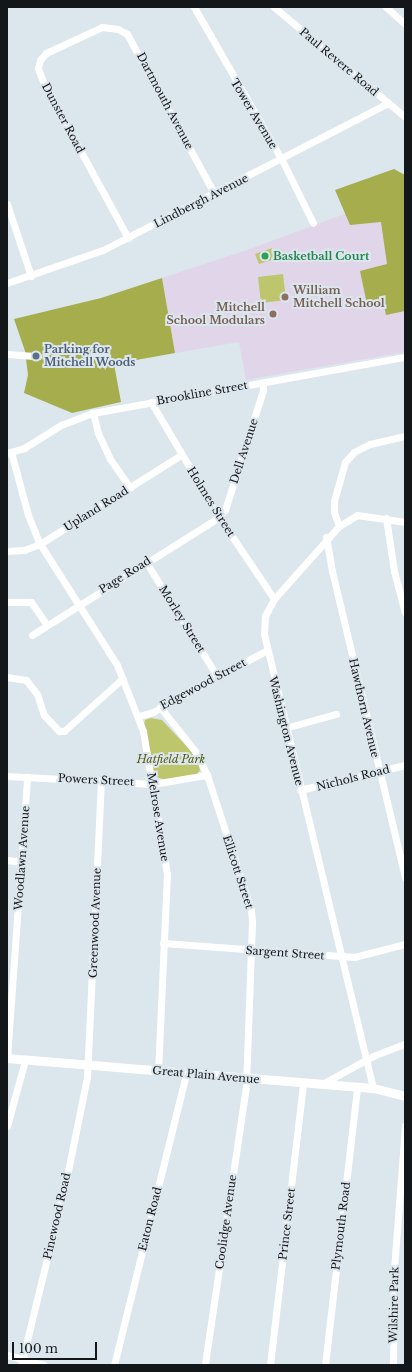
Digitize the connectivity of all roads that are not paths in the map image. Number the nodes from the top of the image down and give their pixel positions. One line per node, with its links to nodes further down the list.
1 (194, 7): 8 (street, Tower Avenue)
2 (274, 7): 6 (street, Paul Revere Road)
3 (386, 7): 4 (street)
4 (405, 24)
5 (102, 27): 9 (street, Dartmouth Avenue); 12 (street, Dunster Road)
6 (388, 103): 7 (street, Paul Revere Road); 8 (street, Lindbergh Avenue)
7 (405, 117)
8 (282, 160): 9 (street, Lindbergh Avenue); 11 (street, Tower Avenue)
9 (214, 193): 12 (street, Lindbergh Avenue)
10 (7, 204): 13 (street)
11 (314, 223)
12 (128, 238): 13 (street, Lindbergh Avenue)
13 (31, 276): 14 (street, Lindbergh Avenue)
14 (7, 283)
15 (7, 354): 16 (street)
16 (38, 356)
17 (405, 357): 18 (street, Brookline Street)
18 (263, 383): 19 (street, Brookline Street); 25 (street, Dell Avenue)
19 (151, 402): 20 (street, Brookline Street); 23 (street, Holmes Street)
20 (93, 412): 22 (street, Brookline Street); 24 (street)
21 (405, 436): 28 (street)
22 (9, 453): 30 (street, Melrose Avenue)
23 (181, 455): 24 (street, Upland Road); 25 (street, Holmes Street)
24 (130, 488): 30 (street, Upland Road)
25 (219, 516): 32 (street, Page Road); 33 (street, Holmes Street)
26 (386, 518): 27 (street, Washington Avenue); 28 (street, Washington Avenue); 36 (street)
27 (405, 522)
28 (339, 526): 29 (street, Washington Avenue)
29 (326, 538): 33 (street, Washington Avenue); 48 (street, Hawthorn Avenue)
30 (40, 544): 31 (street, Upland Road); 35 (street, Melrose Avenue)
31 (7, 551)
32 (146, 562): 35 (street, Page Road); 40 (street, Morley Street)
33 (274, 599): 39 (street, Washington Avenue)
34 (7, 602): 37 (street)
35 (78, 604): 37 (street, Page Road); 42 (street, Melrose Avenue)
36 (405, 613)
37 (47, 625): 38 (street, Page Road)
38 (32, 635)
39 (267, 650): 40 (street, Edgewood Street); 46 (street, Washington Avenue)
40 (217, 676): 43 (street, Edgewood Street)
41 (7, 677): 42 (street)
42 (123, 678): 45 (street, Melrose Avenue)
43 (160, 707): 45 (street, Edgewood Street); 49 (street, Ellicott Street)
44 (336, 714): 46 (street)
45 (139, 716): 53 (street, Melrose Avenue)
46 (284, 728): 54 (street, Washington Avenue)
47 (405, 765): 48 (street, Nichols Road)
48 (379, 773): 54 (street, Nichols Road); 57 (street, Hawthorn Avenue)
49 (207, 774): 53 (street, Powers Street); 60 (street, Ellicott Street)
50 (7, 776): 51 (street, Powers Street)
51 (27, 777): 52 (street, Powers Street); 56 (street, Woodlawn Avenue)
52 (101, 780): 53 (street, Powers Street); 67 (street, Greenwood Avenue)
53 (153, 784): 58 (street, Melrose Avenue)
54 (300, 790): 61 (street, Washington Avenue)
55 (7, 860): 56 (street)
56 (21, 862): 62 (street, Woodlawn Avenue)
57 (405, 877)
58 (163, 943): 60 (street, Sargent Street); 68 (street, Melrose Avenue)
59 (405, 944): 61 (street, Sargent Street)
60 (251, 951): 61 (street, Sargent Street); 70 (street, Ellicott Street)
61 (342, 957): 66 (street, Washington Avenue)
62 (10, 962): 64 (street, Woodlawn Avenue)
63 (405, 1044): 66 (street)
64 (7, 1058): 65 (main road, Great Plain Avenue)
65 (25, 1060): 67 (main road, Great Plain Avenue); 77 (street)
66 (365, 1061): 72 (street); 74 (street, Washington Avenue)
67 (88, 1066): 68 (main road, Great Plain Avenue); 79 (street, Pinewood Road)
68 (158, 1071): 69 (main road, Great Plain Avenue)
69 (186, 1073): 70 (main road, Great Plain Avenue); 81 (street, Eaton Road)
70 (247, 1078): 71 (main road, Great Plain Avenue); 82 (street, Coolidge Avenue)
71 (303, 1082): 72 (main road, Great Plain Avenue); 83 (street, Prince Street)
72 (322, 1084): 73 (main road, Great Plain Avenue)
73 (357, 1087): 74 (main road, Great Plain Avenue); 84 (street, Plymouth Road)
74 (372, 1088): 75 (main road, Great Plain Avenue)
75 (405, 1096)
76 (405, 1125): 85 (street, Wilshire Park)
77 (7, 1126)
78 (7, 1355): 79 (street)
79 (22, 1362): 80 (street)
80 (44, 1365)
81 (114, 1365)
82 (205, 1365)
83 (270, 1365)
84 (325, 1365)
85 (393, 1365)

